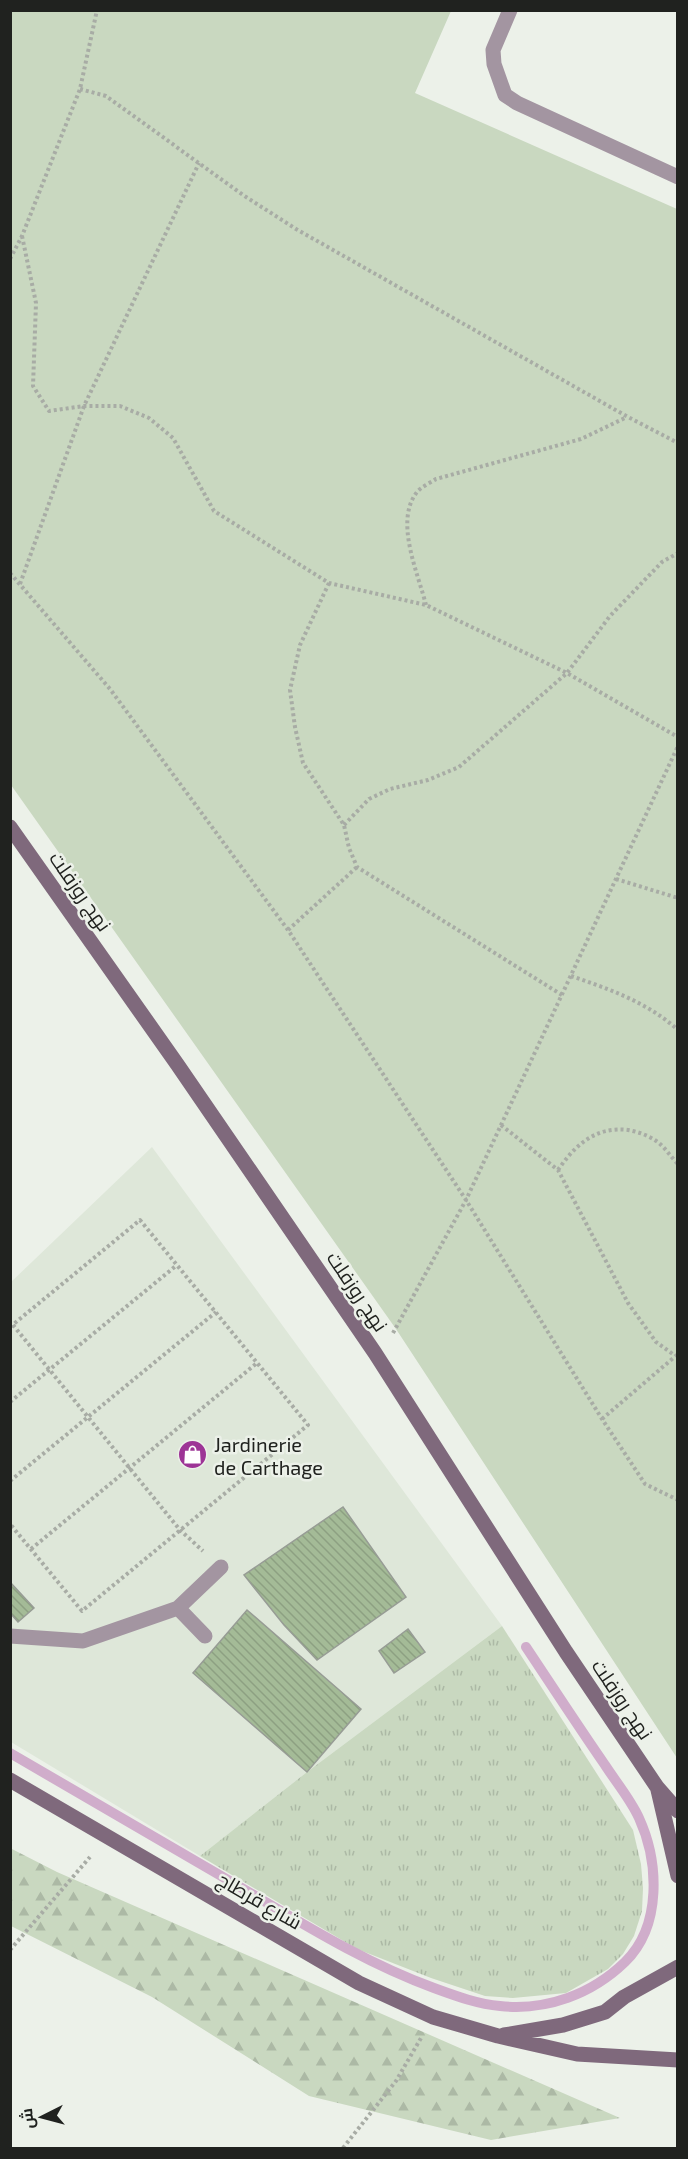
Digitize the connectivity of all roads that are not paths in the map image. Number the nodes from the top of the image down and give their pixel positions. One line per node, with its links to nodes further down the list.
1 (510, 10): 2 (street)
2 (678, 177)
3 (10, 827): 9 (street, نهج روزفلت)
4 (221, 1567): 5 (street)
5 (178, 1608): 6 (street); 7 (street)
6 (10, 1636)
7 (205, 1636)
8 (10, 1780): 13 (street, شارع قرطاج)
9 (657, 1787): 10 (street, نهج روزفلت); 11 (street, نهج روزفلت)
10 (678, 1811)
11 (678, 1876)
12 (678, 1967): 13 (street, شارع قرطاج)
13 (498, 2036): 14 (street, شارع قرطاج)
14 (678, 2060)

